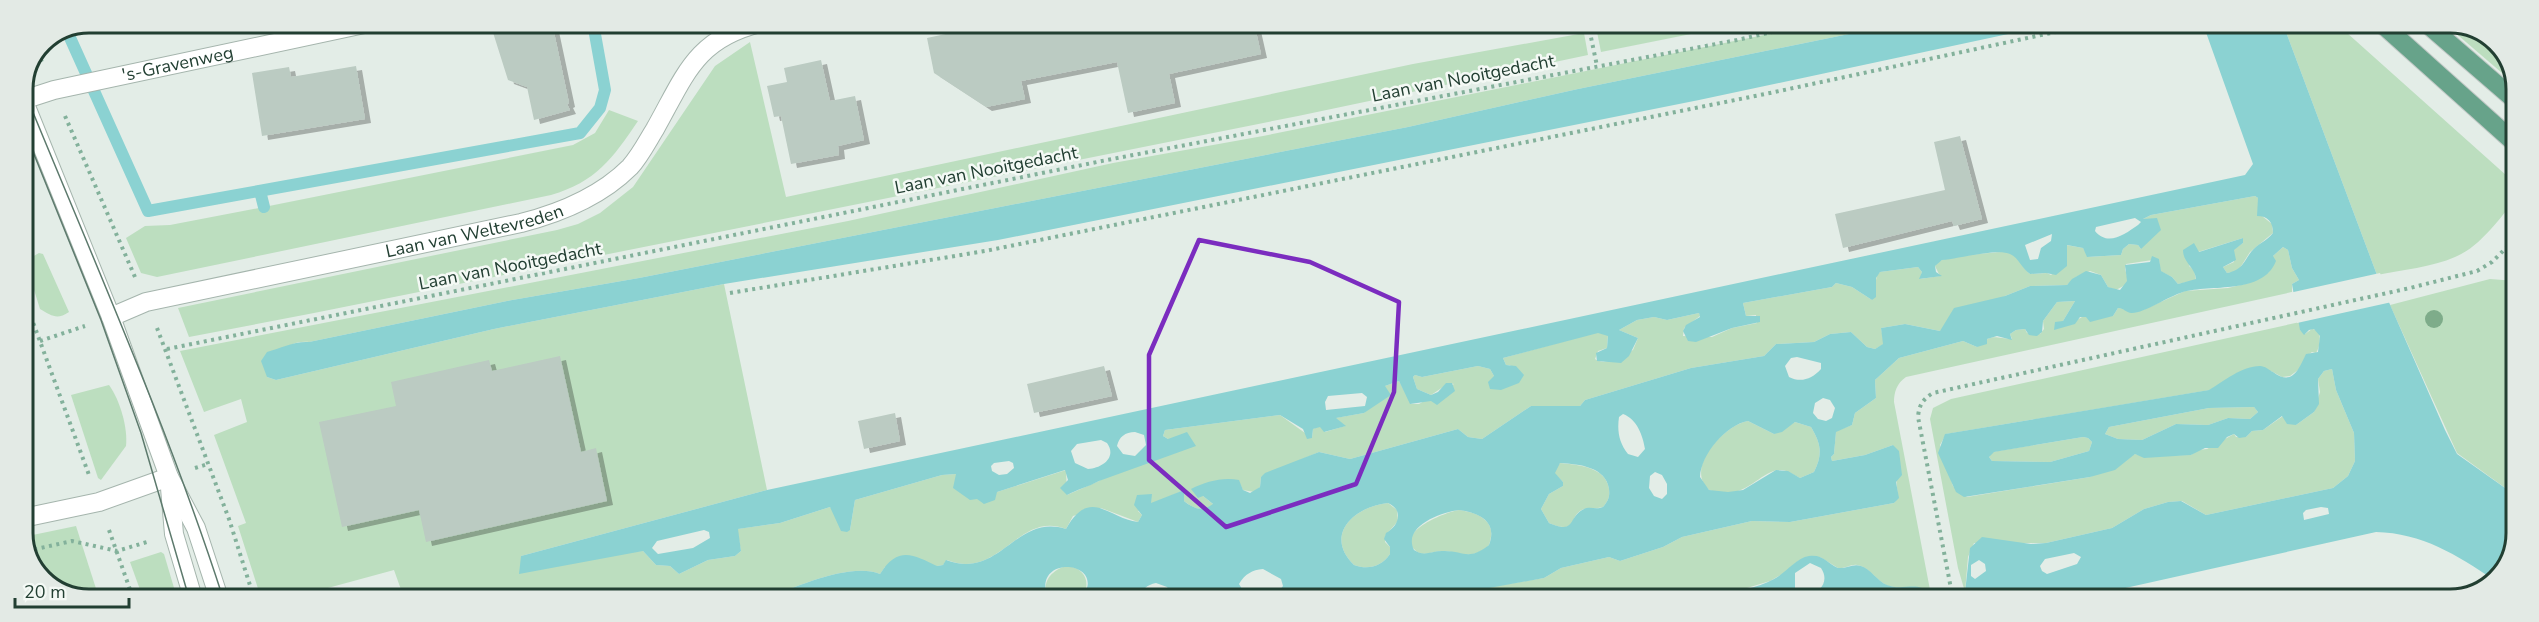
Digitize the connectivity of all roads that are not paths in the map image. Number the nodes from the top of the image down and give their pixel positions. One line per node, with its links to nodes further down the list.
1 (323, 33): 6 (street, 's-Gravenweg)
2 (729, 33): 9 (street, Laan van Weltevreden)
3 (2392, 33): 8 (main road)
4 (2437, 33): 5 (main road)
5 (2506, 92)
6 (33, 97)
7 (33, 125): 9 (street, 's-Gravenweg)
8 (2506, 135)
9 (111, 317): 10 (street, 's-Gravenweg)
10 (169, 477): 11 (street); 12 (street, 's-Gravenweg); 13 (street, 's-Gravenweg)
11 (33, 516)
12 (190, 589)
13 (216, 589)

